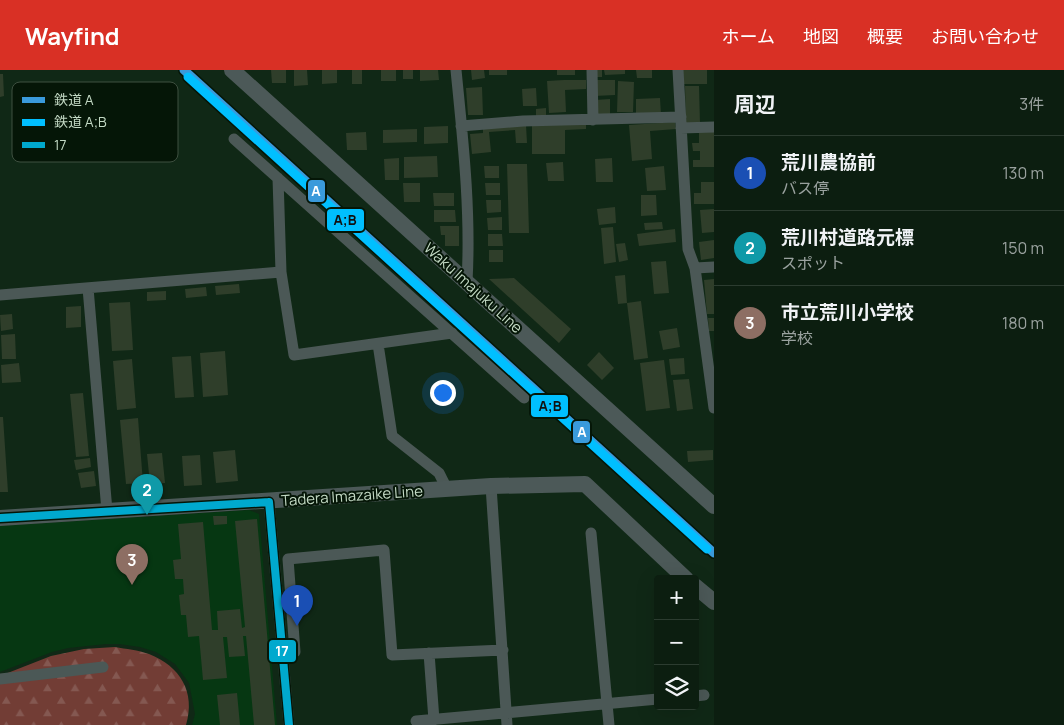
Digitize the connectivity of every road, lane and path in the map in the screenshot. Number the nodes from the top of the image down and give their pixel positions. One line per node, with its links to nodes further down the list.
1 (232, 70): 14 (main road, Waku Imajuku Line)
2 (456, 70): 7 (street)
3 (592, 70): 5 (street)
4 (678, 70): 6 (street)
5 (593, 120): 6 (street); 7 (street)
6 (681, 122): 8 (street); 12 (street)
7 (461, 126): 14 (street)
8 (714, 127)
9 (234, 139): 10 (street)
10 (278, 178): 13 (street); 17 (street)
11 (714, 267): 12 (street)
12 (695, 268): 20 (street)
13 (281, 272): 15 (street); 18 (street)
14 (467, 282): 24 (main road, Waku Imajuku Line)
15 (88, 288): 16 (street); 25 (street)
16 (0, 295)
17 (452, 334): 18 (street); 19 (street)
18 (378, 344): 22 (street)
19 (524, 398)
20 (714, 408)
21 (491, 486): 22 (main road, Tadera Imazaike Line); 28 (main road, Tadera Imazaike Line); 31 (street)
22 (447, 489): 23 (main road, Tadera Imazaike Line)
23 (269, 502): 25 (main road, Tadera Imazaike Line); 32 (street)
24 (714, 506)
25 (107, 512): 26 (main road, Tadera Imazaike Line)
26 (0, 518)
27 (591, 533): 37 (street)
28 (682, 575)
29 (699, 589): 30 (main road)
30 (714, 602)
31 (503, 650): 33 (street); 38 (street)
32 (282, 653): 33 (street); 41 (street)
33 (429, 653): 39 (street)
34 (103, 667): 35 (street)
35 (0, 679)
36 (654, 699): 37 (street)
37 (606, 704): 38 (street); 43 (street)
38 (507, 713): 39 (street); 42 (street)
39 (434, 720): 40 (street)
40 (416, 721)
41 (289, 725)
42 (507, 725)
43 (608, 725)

